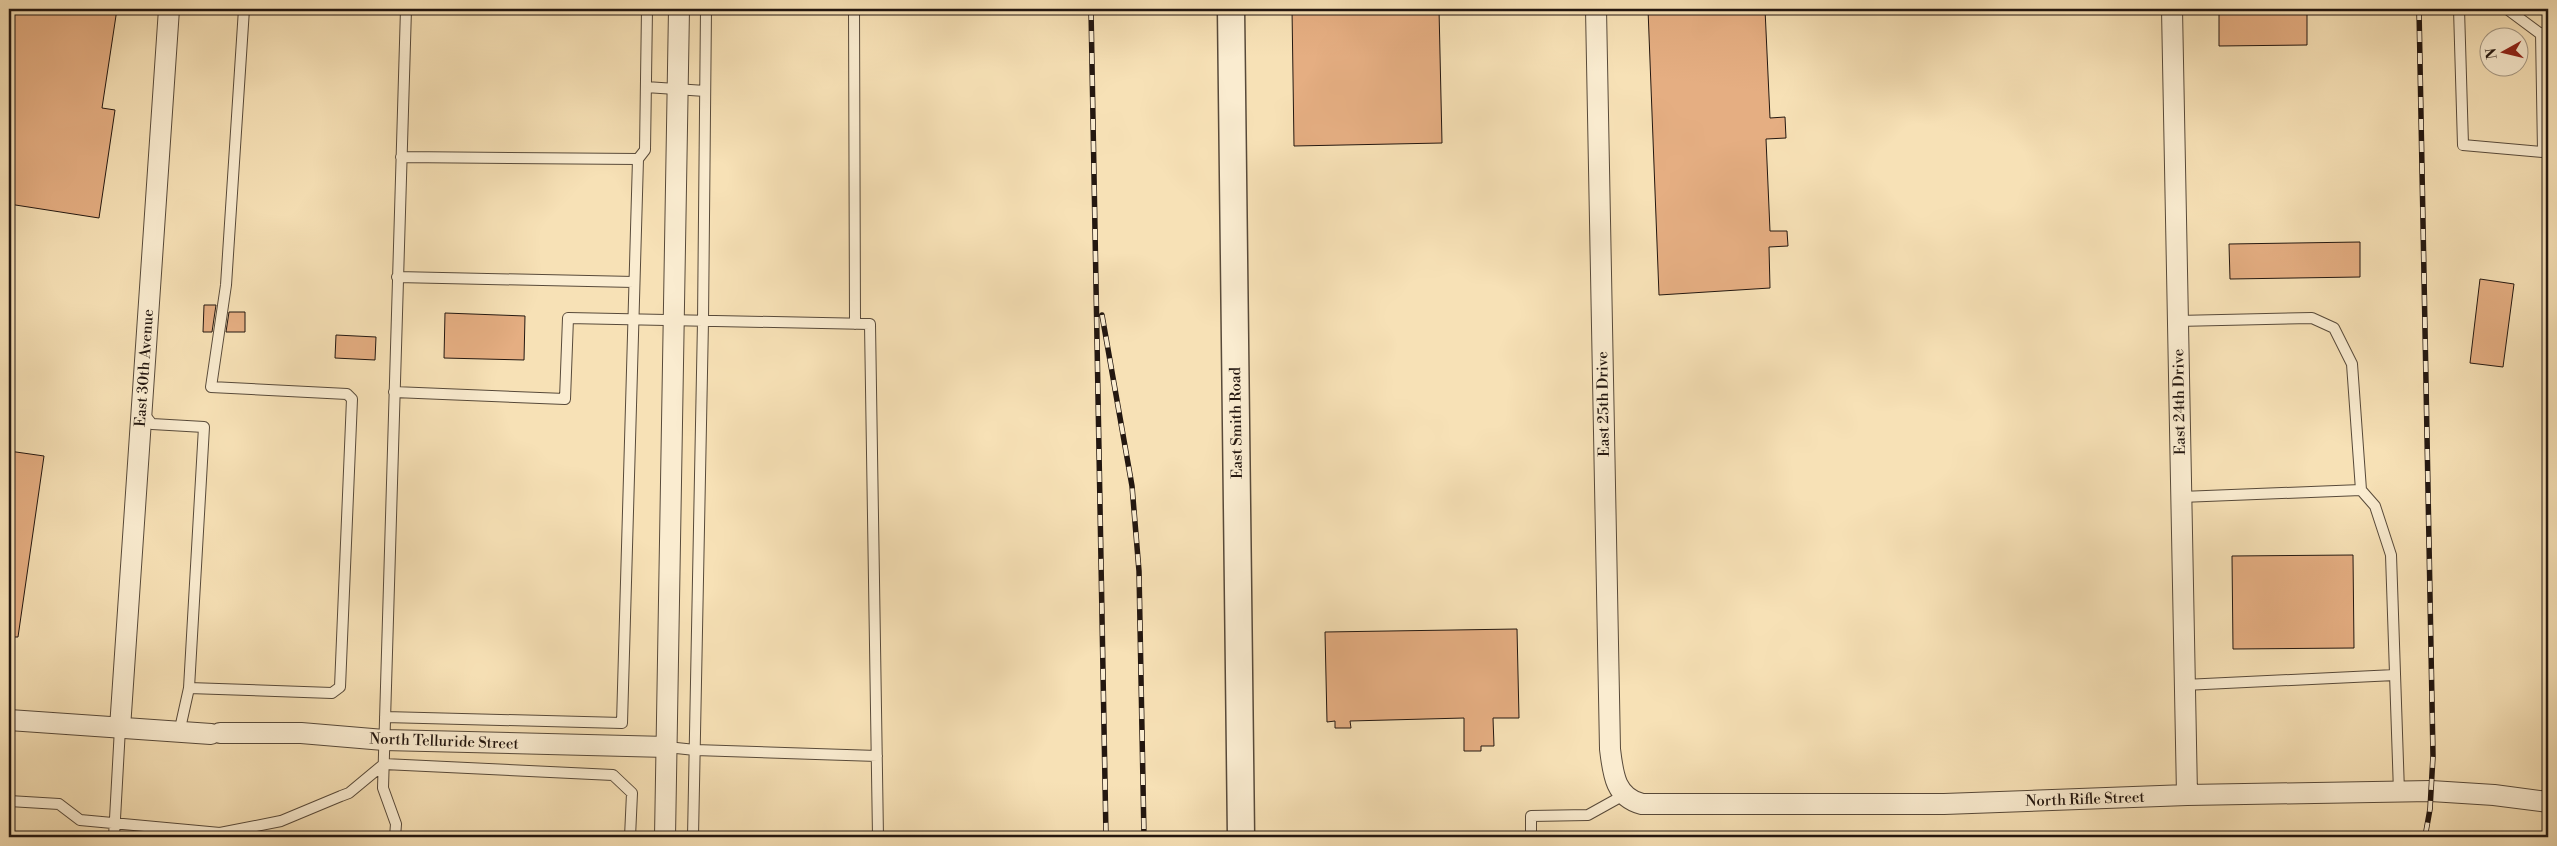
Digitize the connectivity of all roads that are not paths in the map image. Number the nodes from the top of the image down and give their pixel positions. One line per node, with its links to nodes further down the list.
1 (169, 9): 27 (street, East 30th Avenue)
2 (244, 9): 32 (lane)
3 (406, 9): 17 (lane)
4 (647, 9): 14 (lane)
5 (679, 9): 15 (street)
6 (706, 9): 16 (lane)
7 (854, 9): 25 (lane)
8 (1231, 9): 54 (street, East Smith Road)
9 (1596, 9): 43 (street, East 25th Drive)
10 (2172, 9): 24 (street, East 24th Drive)
11 (2459, 9): 13 (lane)
12 (2507, 9): 13 (lane)
13 (2545, 37)
14 (646, 86): 15 (lane); 18 (lane)
15 (678, 89): 16 (lane); 22 (street)
16 (705, 91): 23 (lane)
17 (401, 157): 18 (lane); 19 (lane)
18 (638, 159): 20 (lane)
19 (397, 277): 20 (lane); 26 (lane)
20 (634, 282): 21 (lane)
21 (634, 319): 22 (lane); 26 (lane); 33 (lane)
22 (675, 320): 23 (lane); 38 (street)
23 (704, 321): 25 (lane); 39 (lane)
24 (2177, 321): 28 (lane); 29 (street, East 24th Drive)
25 (855, 324): 40 (lane)
26 (394, 392): 33 (lane)
27 (141, 410): 32 (lane); 35 (street, East 30th Avenue)
28 (2361, 490): 29 (lane); 30 (lane)
29 (2180, 497): 31 (street, East 24th Drive)
30 (2395, 675): 31 (lane); 42 (lane)
31 (2184, 686): 44 (street, East 24th Drive)
32 (189, 688): 36 (lane)
33 (385, 717): 37 (lane)
34 (9, 720): 35 (street, North Telluride Street)
35 (120, 728): 36 (street, North Telluride Street); 47 (lane)
36 (179, 732): 37 (street, North Telluride Street)
37 (384, 740): 38 (street, North Telluride Street); 41 (lane)
38 (667, 746): 39 (lane); 51 (street)
39 (695, 750): 40 (lane); 52 (lane)
40 (877, 756): 53 (lane)
41 (384, 764): 47 (lane); 49 (lane); 50 (lane)
42 (2400, 792): 44 (street, North Rifle Street); 46 (street, North Rifle Street)
43 (1624, 795): 44 (street, North Rifle Street); 55 (lane)
44 (2188, 795)
45 (9, 801): 47 (lane)
46 (2548, 802)
47 (114, 822): 48 (lane)
48 (114, 837)
49 (395, 837)
50 (630, 837)
51 (665, 837)
52 (693, 837)
53 (878, 837)
54 (1241, 837)
55 (1531, 837)

